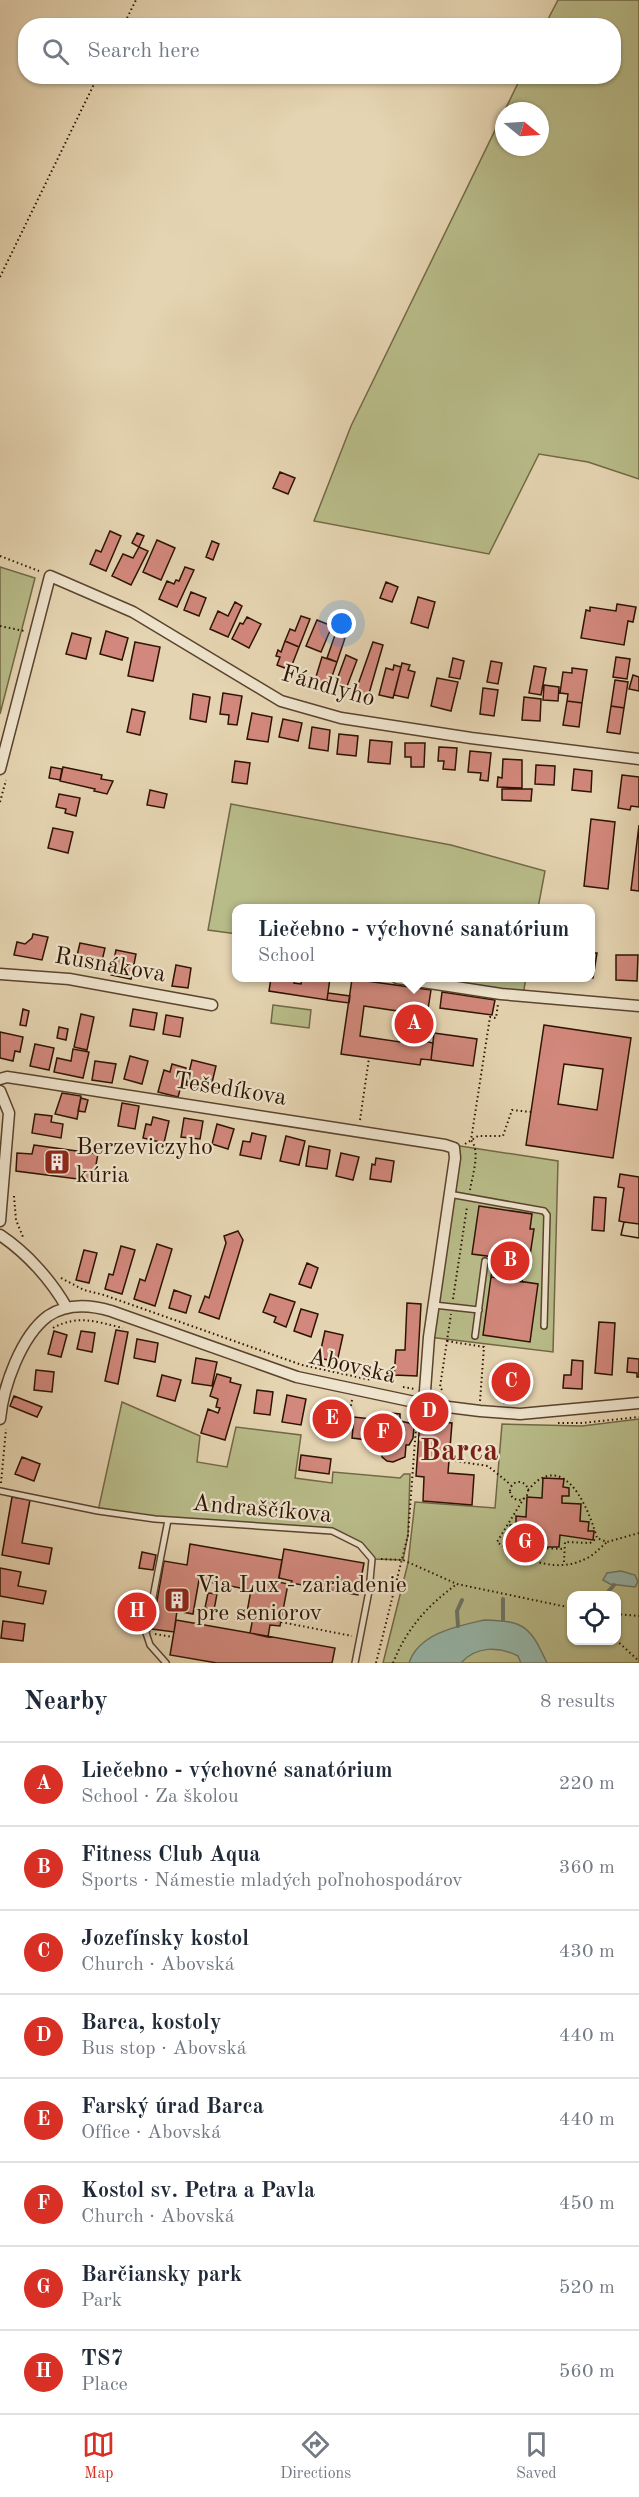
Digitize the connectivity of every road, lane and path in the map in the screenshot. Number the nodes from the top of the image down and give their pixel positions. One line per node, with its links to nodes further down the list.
1 (136, 0): 2 (path)
2 (127, 18)
3 (94, 84): 4 (path)
4 (0, 277)
5 (0, 556): 6 (path)
6 (50, 576): 8 (street); 9 (street, Fándlyho)
7 (0, 626): 8 (path)
8 (35, 633): 10 (street)
9 (639, 759)
10 (0, 769)
11 (6, 780): 12 (path)
12 (0, 802)
13 (0, 974): 16 (street, Rusnákova)
14 (422, 982): 15 (street)
15 (499, 994): 17 (street); 23 (path)
16 (212, 1005)
17 (639, 1005)
18 (369, 1058): 22 (path)
19 (0, 1079): 22 (street, Tešedíkova)
20 (0, 1091): 28 (street)
21 (531, 1112): 23 (path)
22 (359, 1131): 24 (street, Tešedíkova)
23 (471, 1140): 24 (path); 27 (path)
24 (453, 1148): 26 (street)
25 (14, 1194): 30 (path)
26 (449, 1194): 27 (lane); 33 (street)
27 (469, 1197): 34 (path); 37 (lane)
28 (0, 1221)
29 (0, 1235): 35 (street)
30 (26, 1241)
31 (485, 1261): 36 (lane)
32 (60, 1278): 42 (path)
33 (434, 1305): 34 (lane); 44 (street)
34 (452, 1307): 36 (lane); 41 (path)
35 (67, 1308): 47 (street, Abovská); 48 (street)
36 (479, 1310): 40 (lane)
37 (544, 1326)
38 (50, 1330): 39 (path)
39 (129, 1330)
40 (476, 1336)
41 (447, 1341): 44 (path); 49 (path)
42 (373, 1380)
43 (403, 1387): 44 (path)
44 (426, 1391): 47 (street)
45 (353, 1399): 52 (path)
46 (639, 1403): 49 (street, Abovská)
47 (424, 1404): 49 (street, Abovská)
48 (1, 1406): 51 (street); 56 (path)
49 (480, 1412)
50 (417, 1414): 66 (path)
51 (0, 1419)
52 (353, 1427)
53 (455, 1461): 54 (path)
54 (512, 1485): 55 (path); 57 (path)
55 (528, 1490): 57 (path); 60 (path)
56 (0, 1491): 58 (lane, Andraščíkova)
57 (524, 1498): 62 (path)
58 (168, 1520): 65 (lane, Andraščíkova); 74 (lane, Andraščíkova)
59 (639, 1533): 61 (path)
60 (597, 1538): 61 (path); 64 (path)
61 (607, 1542): 68 (path)
62 (505, 1547): 63 (path); 67 (path)
63 (538, 1548): 64 (path); 67 (path)
64 (565, 1549): 68 (path)
65 (372, 1559): 66 (path); 76 (lane)
66 (403, 1560): 69 (path); 81 (path)
67 (537, 1562): 68 (path)
68 (564, 1564)
69 (457, 1584): 70 (path); 82 (path)
70 (567, 1607)
71 (621, 1614): 72 (path)
72 (639, 1616)
73 (281, 1622): 76 (path)
74 (146, 1633): 75 (path); 79 (lane)
75 (173, 1637)
76 (361, 1637): 80 (lane)
77 (621, 1645): 78 (path)
78 (639, 1661)
79 (166, 1663)
80 (355, 1663)
81 (376, 1663)
82 (393, 1663)

